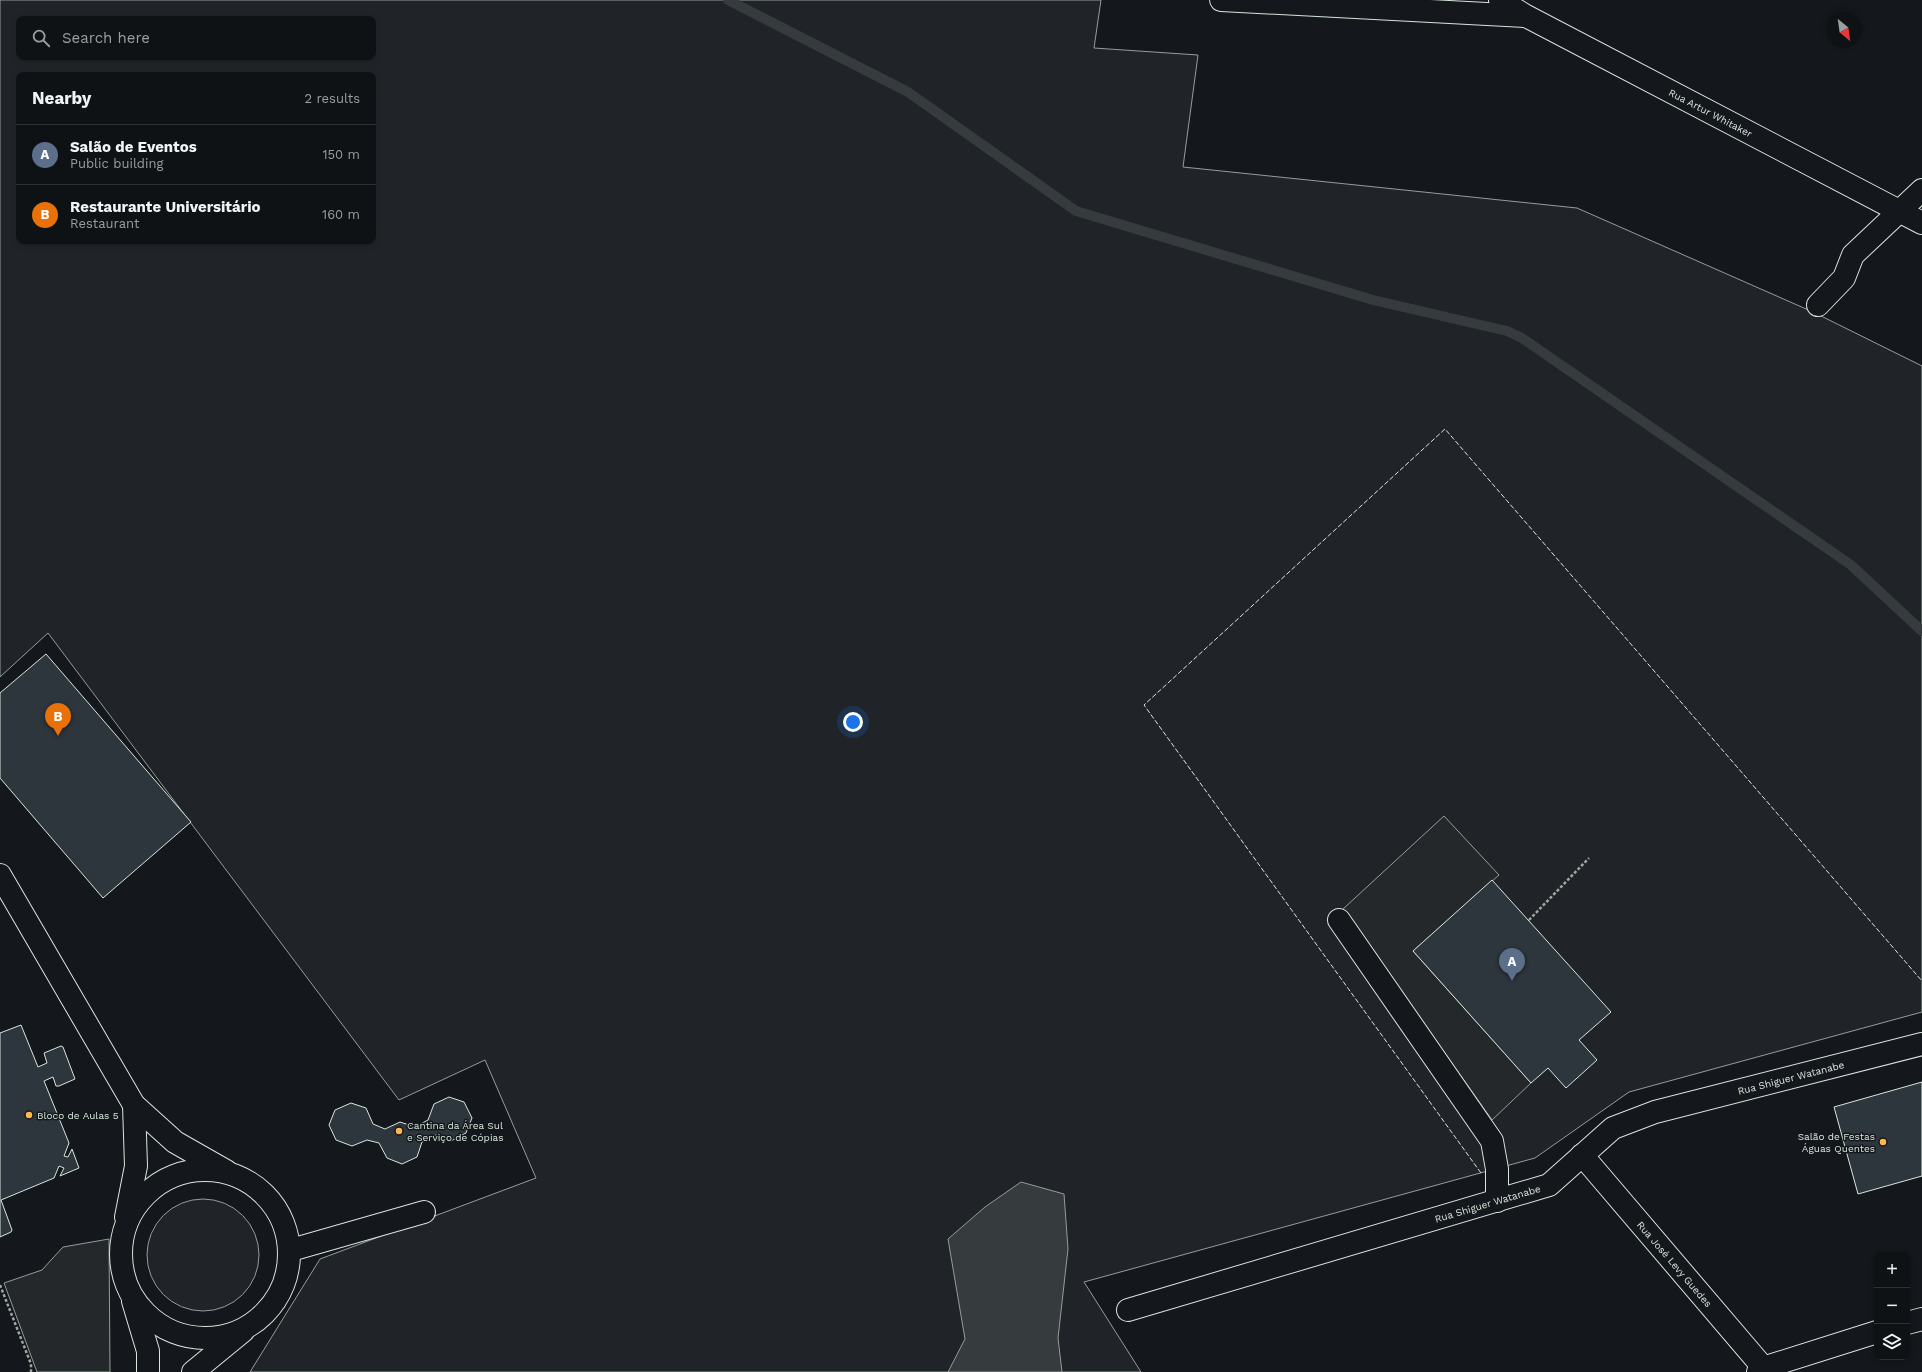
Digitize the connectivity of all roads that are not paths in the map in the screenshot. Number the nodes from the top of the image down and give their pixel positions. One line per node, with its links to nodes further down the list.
1 (1221, 0): 3 (street)
2 (1500, 0): 3 (street, Rua Artur Whitaker)
3 (1526, 16): 5 (street, Rua Artur Whitaker)
4 (1922, 190): 5 (street)
5 (1900, 211): 6 (street, Rua Artur Whitaker); 7 (street)
6 (1922, 223)
7 (1818, 305)
8 (0, 875): 11 (street)
9 (1339, 920): 14 (street)
10 (1922, 1044): 12 (street, Rua Shiguer Watanabe)
11 (134, 1105): 13 (street); 16 (street)
12 (1582, 1155): 14 (street, Rua Shiguer Watanabe); 24 (street, Rua José Levy Guedes)
13 (226, 1171): 16 (street); 17 (street)
14 (1497, 1201): 19 (street, Rua Shiguer Watanabe)
15 (424, 1212): 17 (street)
16 (123, 1231): 18 (street)
17 (291, 1250): 22 (street)
18 (131, 1296): 22 (street); 25 (street)
19 (1128, 1310)
20 (1922, 1319): 21 (street)
21 (1910, 1322)
22 (249, 1327): 26 (street)
23 (1874, 1333): 24 (street)
24 (1762, 1370)
25 (148, 1372)
26 (193, 1372)

